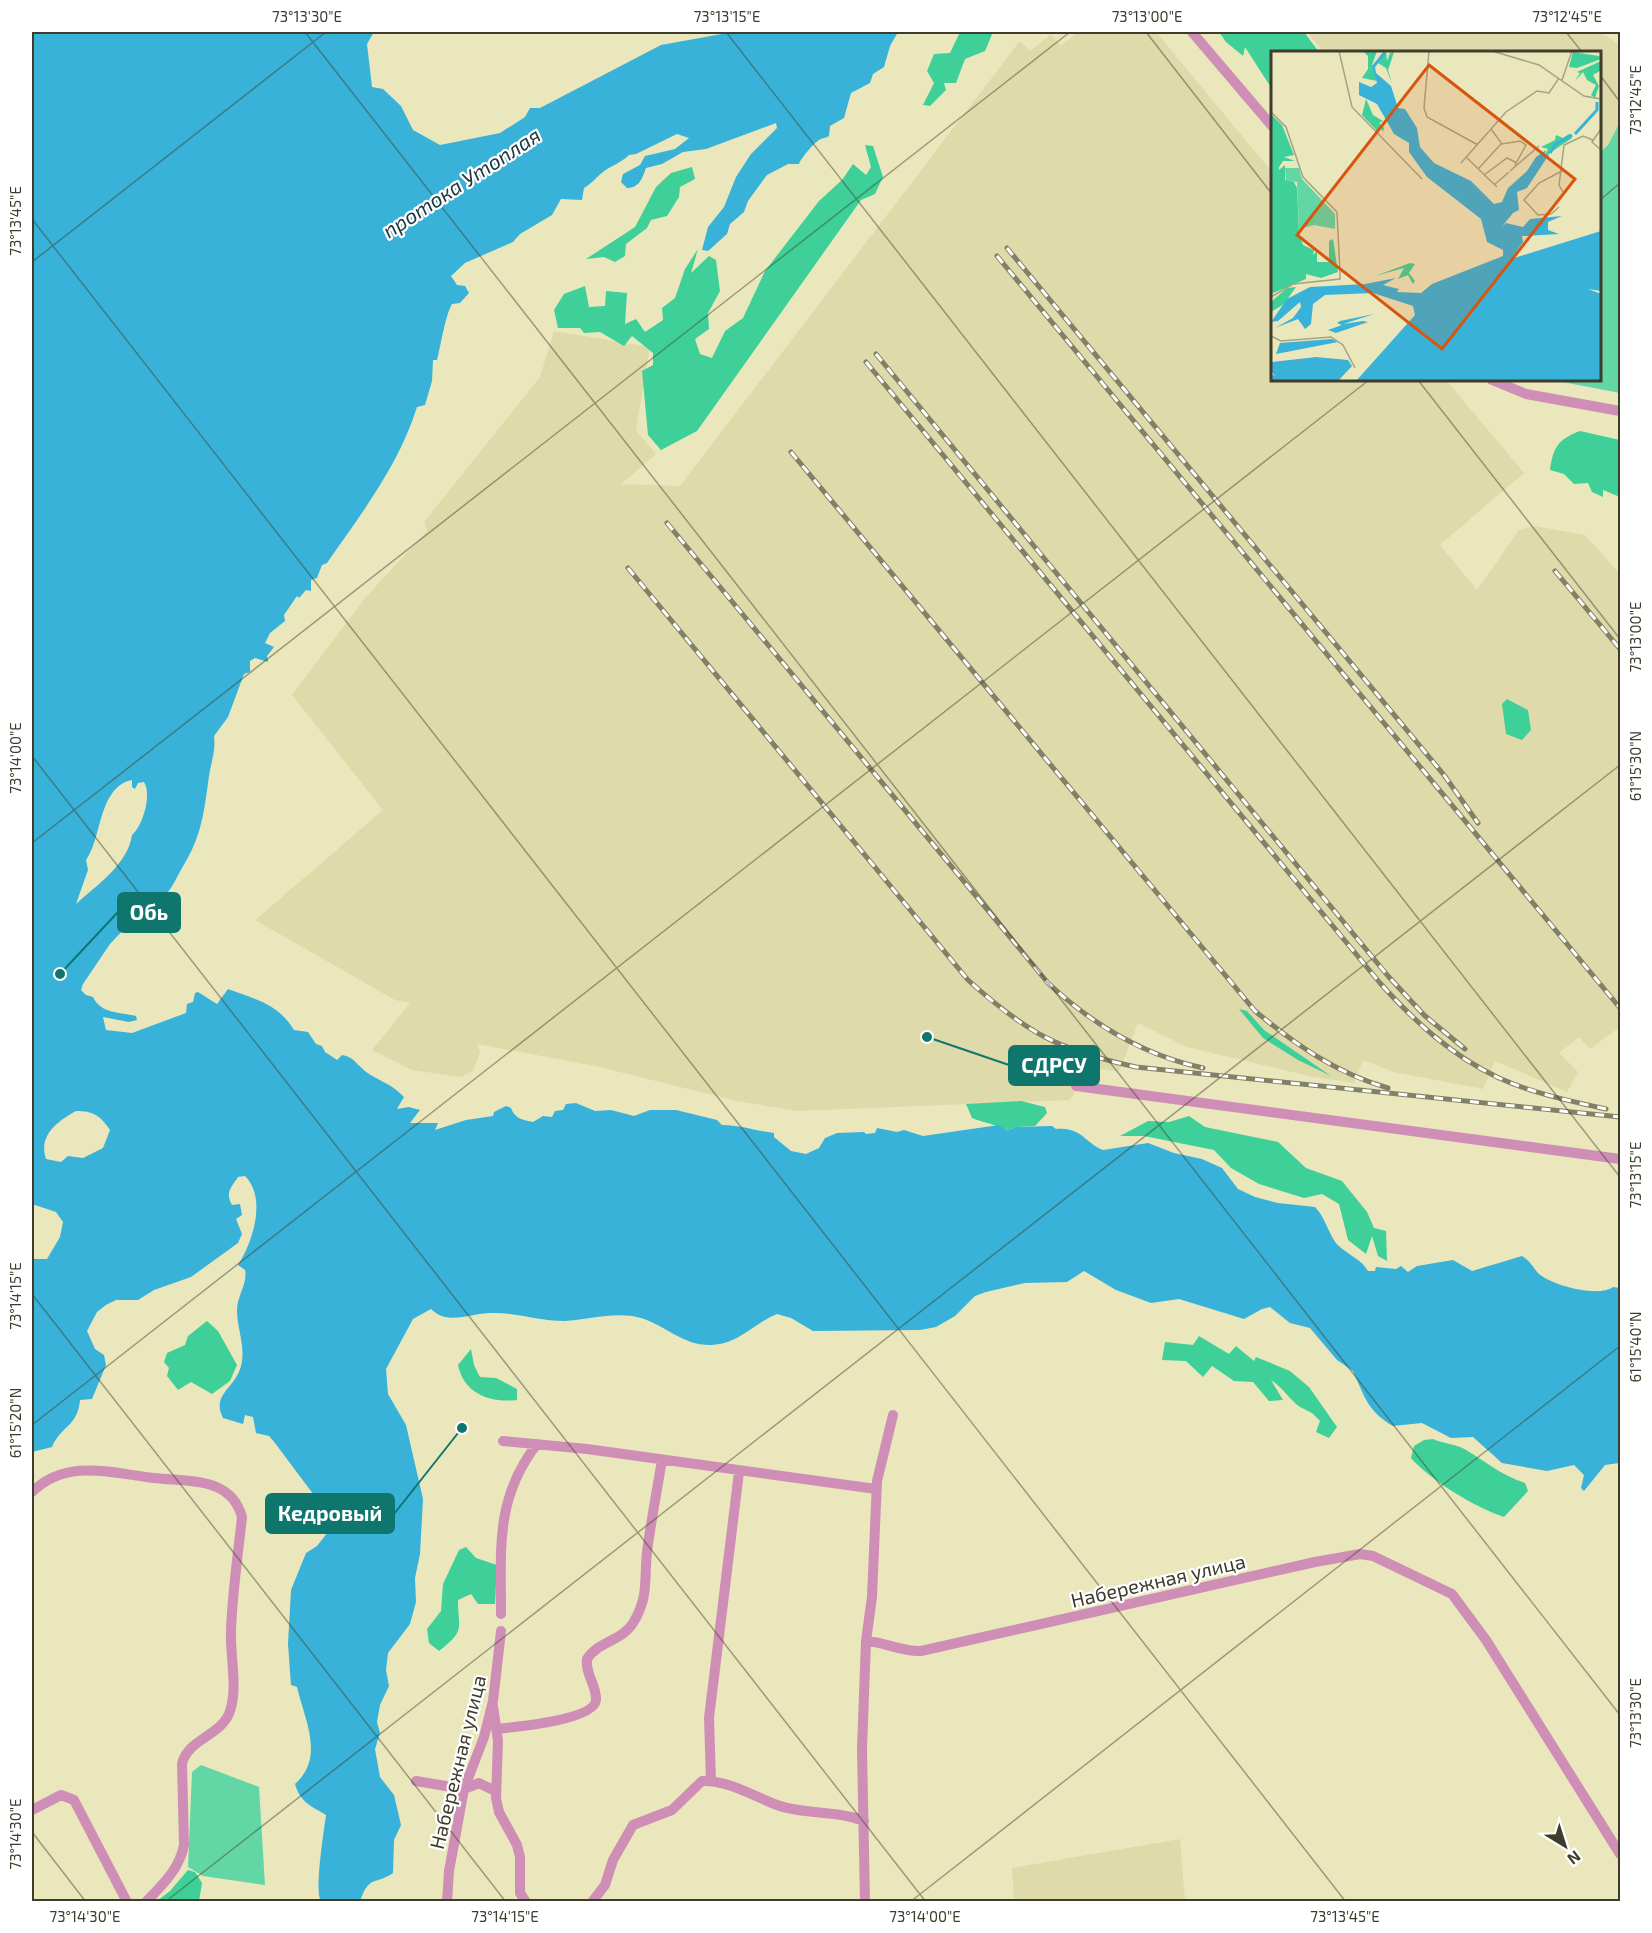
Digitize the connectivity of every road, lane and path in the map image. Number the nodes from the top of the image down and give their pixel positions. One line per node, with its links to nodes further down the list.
1 (1192, 32): 2 (street)
2 (1271, 125)
3 (1494, 381): 4 (street)
4 (1620, 411)
5 (1076, 1086): 6 (street)
6 (1620, 1159)
7 (893, 1415): 12 (street)
8 (503, 1441): 9 (street)
9 (537, 1444): 10 (street); 14 (street)
10 (662, 1460): 11 (street); 18 (street)
11 (739, 1472): 12 (street); 19 (street)
12 (876, 1489): 16 (street)
13 (32, 1492): 27 (street)
14 (501, 1614)
15 (501, 1631): 17 (street, Набережная улица)
16 (866, 1641): 24 (street); 25 (street, Набережная улица)
17 (493, 1701): 18 (street); 21 (street, Набережная улица)
18 (497, 1729): 22 (street)
19 (711, 1780): 24 (street); 30 (street)
20 (416, 1781): 21 (street)
21 (464, 1789): 22 (street); 28 (street, Набережная улица)
22 (495, 1791): 29 (street)
23 (32, 1810): 26 (street)
24 (864, 1821): 31 (street)
25 (1620, 1854)
26 (127, 1902)
27 (146, 1902)
28 (447, 1902)
29 (526, 1902)
30 (592, 1902)
31 (864, 1902)

